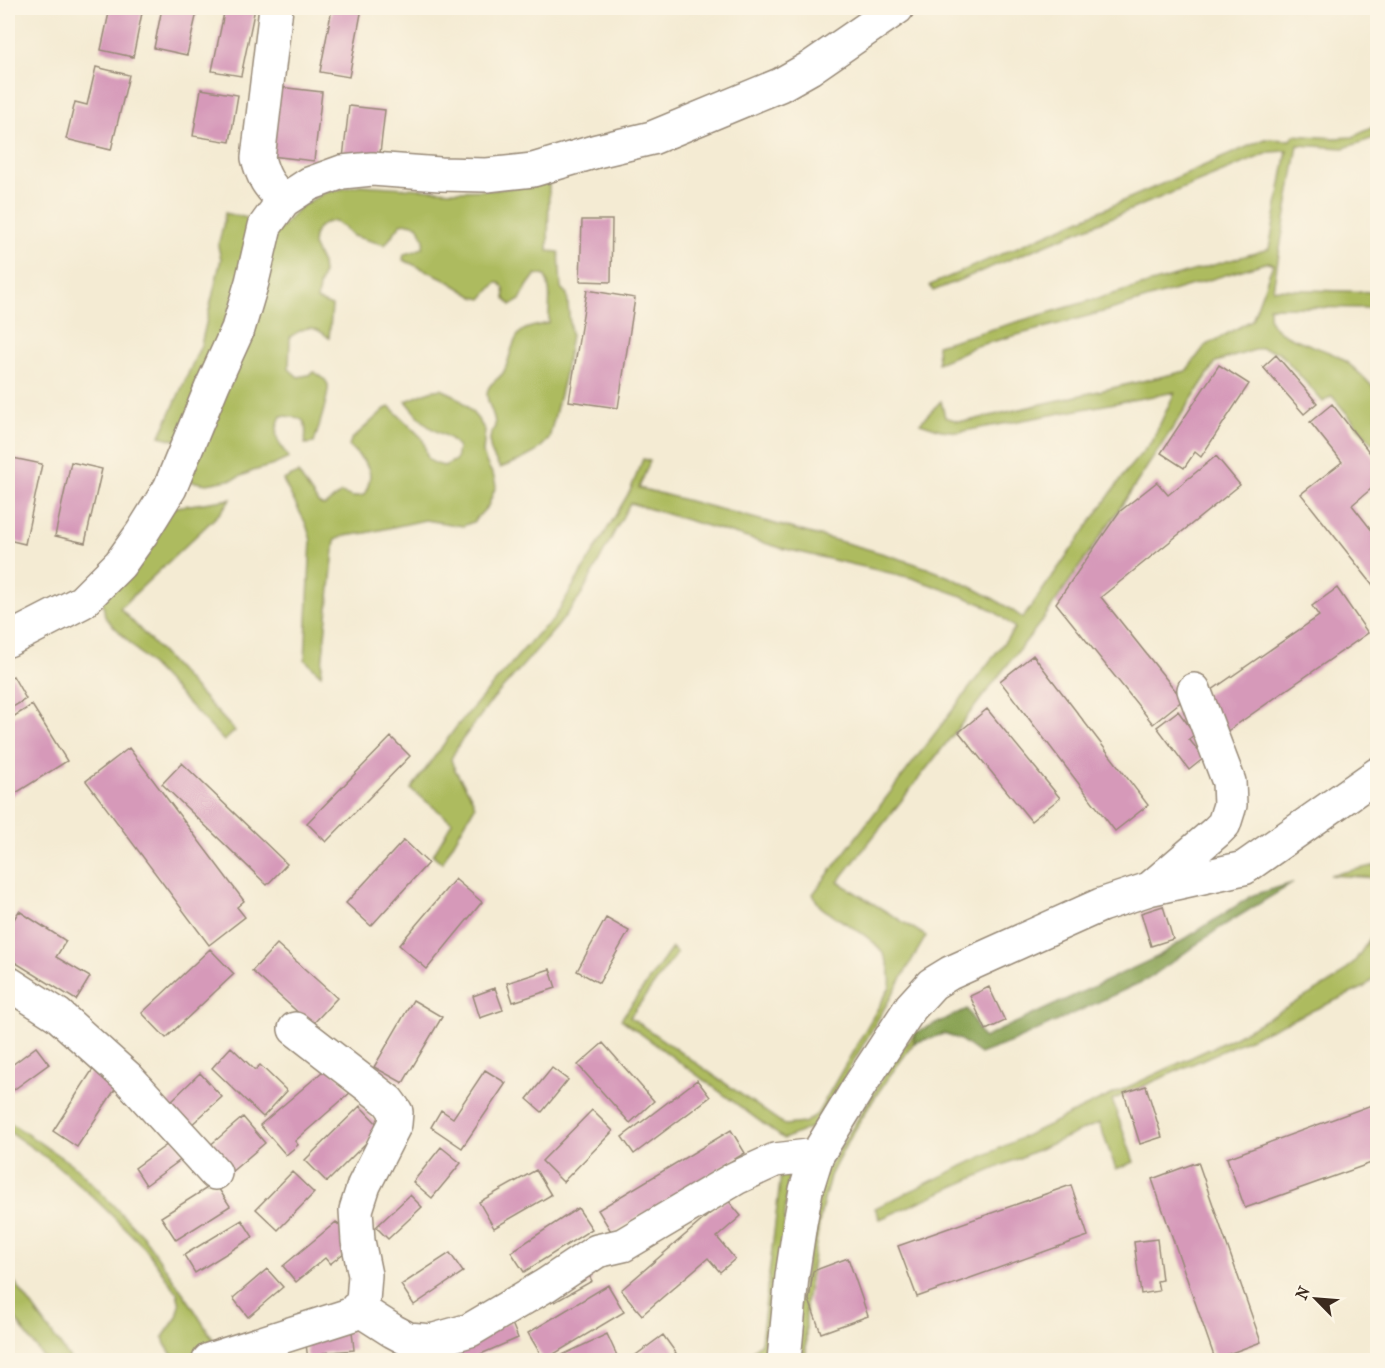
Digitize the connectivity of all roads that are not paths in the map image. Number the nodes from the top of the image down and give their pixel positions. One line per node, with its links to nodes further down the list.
1 (276, 8): 3 (street)
2 (897, 8): 3 (street)
3 (283, 201): 4 (street)
4 (8, 640)
5 (1194, 690): 7 (street)
6 (1377, 774): 7 (street)
7 (1149, 889): 10 (street)
8 (8, 983): 11 (street)
9 (295, 1029): 12 (street)
10 (817, 1155): 12 (street); 14 (street)
11 (215, 1173)
12 (357, 1308): 13 (street)
13 (209, 1360)
14 (784, 1360)

